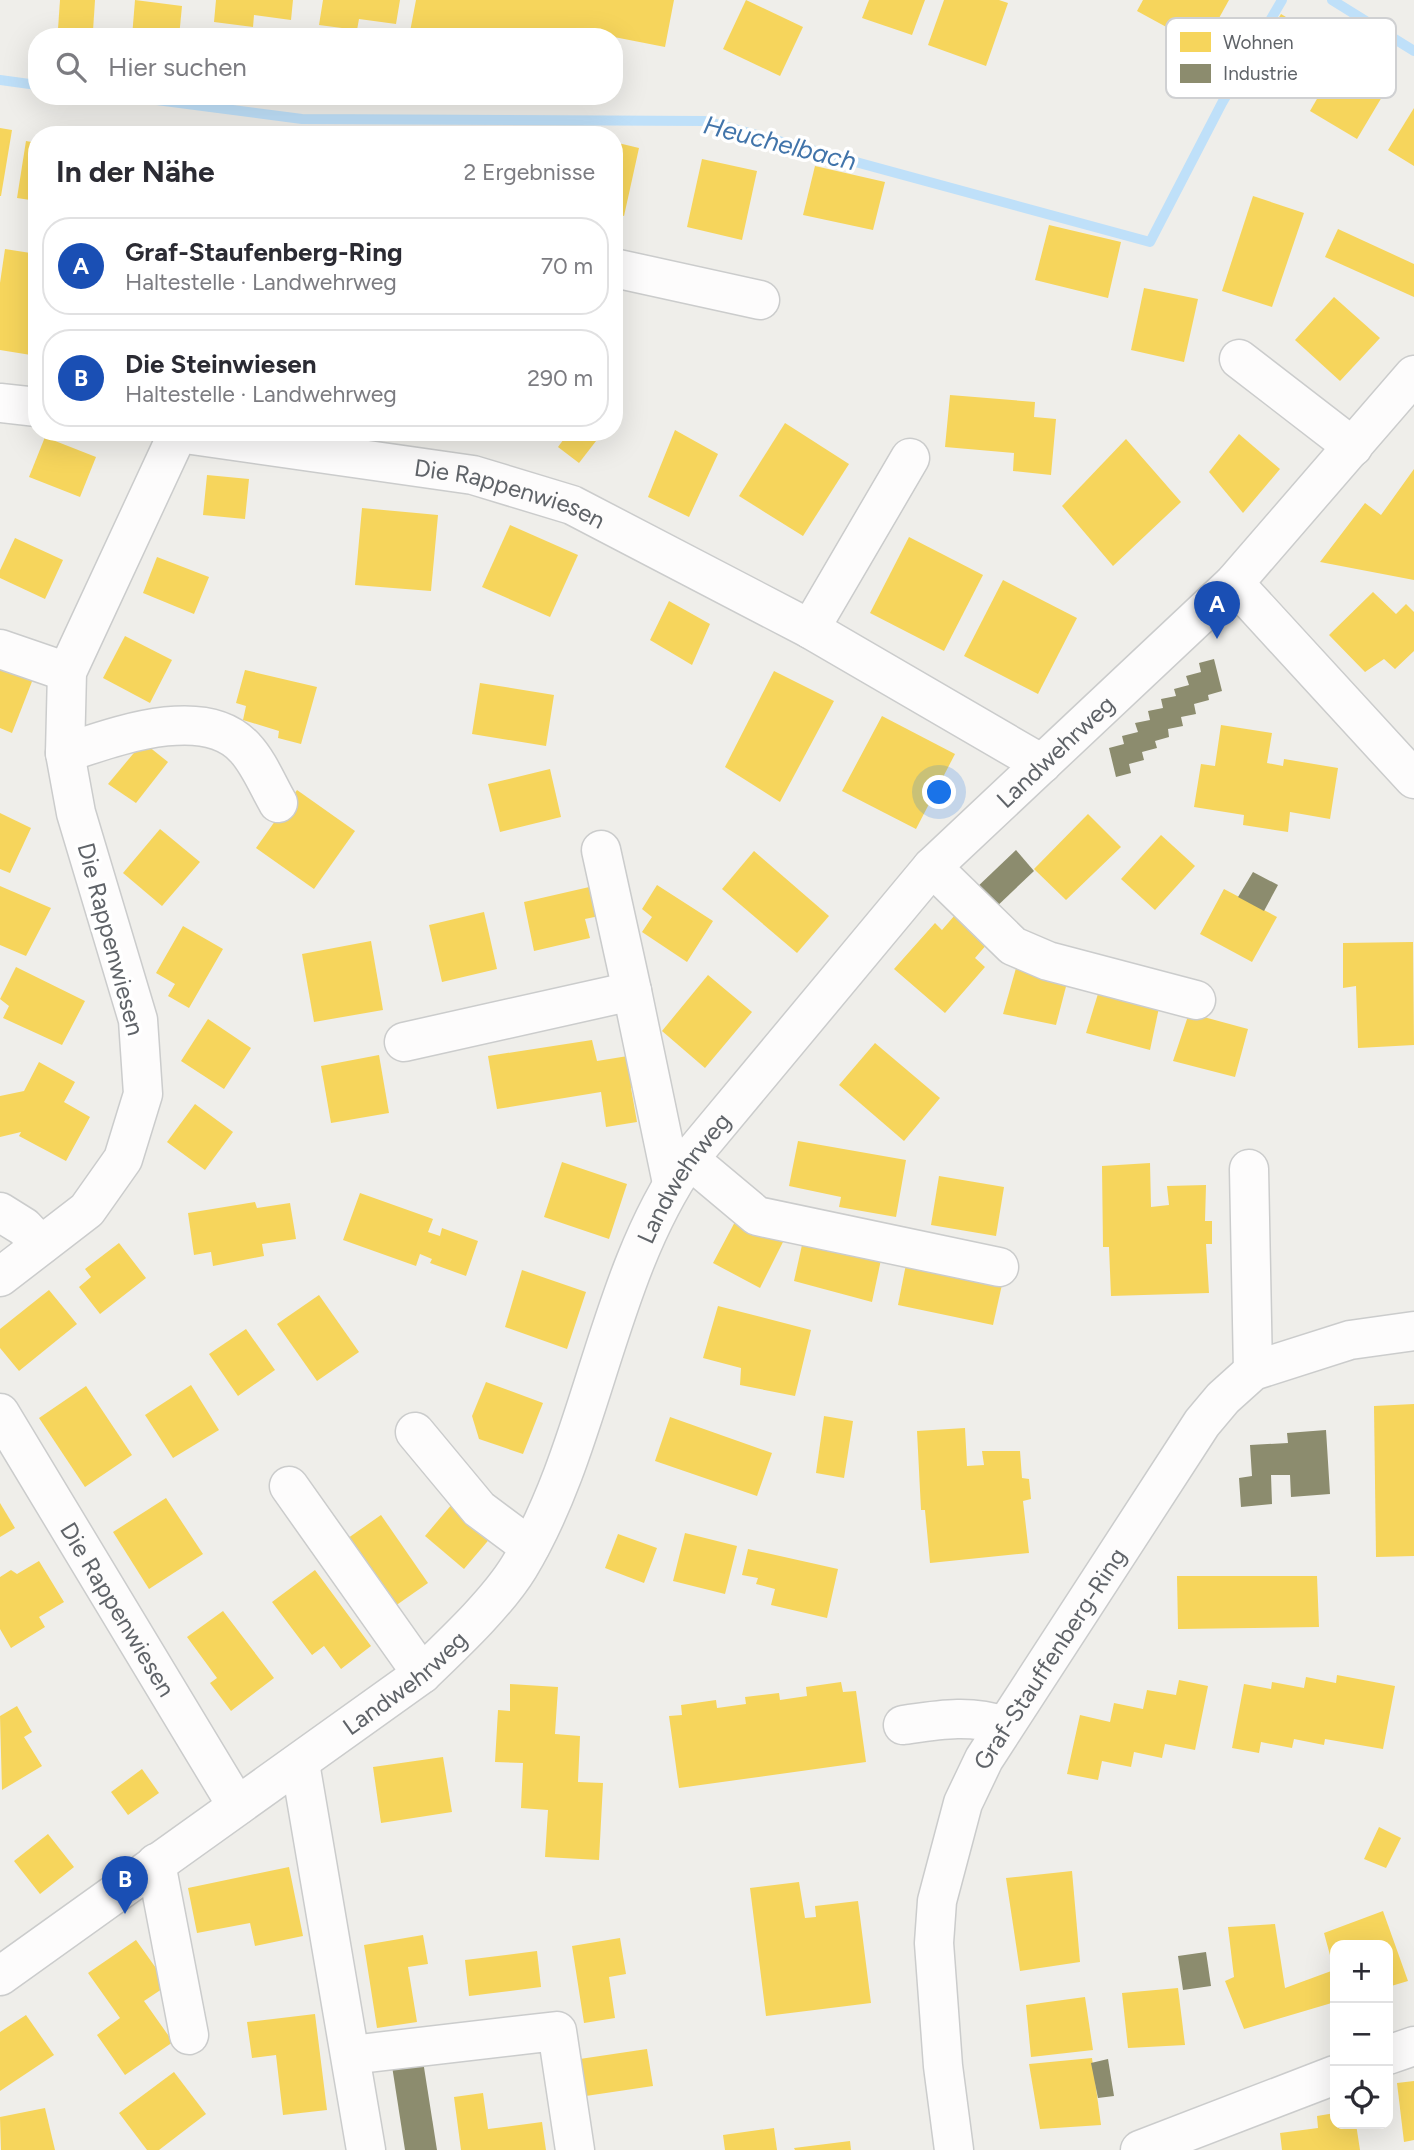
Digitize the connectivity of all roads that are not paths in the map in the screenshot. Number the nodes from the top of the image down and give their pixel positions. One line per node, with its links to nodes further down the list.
1 (623, 270): 2 (street)
2 (760, 300)
3 (1239, 359): 10 (street)
4 (1414, 374): 10 (street, Landwehrweg)
5 (0, 403): 6 (street)
6 (28, 406)
7 (173, 441): 15 (street, Die Rappenwiesen)
8 (309, 441): 9 (street, Die Rappenwiesen)
9 (342, 443): 13 (street, Die Rappenwiesen)
10 (1353, 447): 12 (street, Landwehrweg)
11 (911, 458): 13 (street)
12 (1234, 583): 17 (street, Landwehrweg); 18 (street)
13 (810, 629): 17 (street, Die Rappenwiesen)
14 (0, 649): 15 (street)
15 (67, 672): 16 (street, Die Rappenwiesen)
16 (65, 753): 19 (street); 28 (street, Die Rappenwiesen)
17 (1042, 764): 21 (street, Landwehrweg)
18 (1414, 779)
19 (278, 803)
20 (600, 850): 22 (street)
21 (932, 866): 23 (street); 26 (street, Landwehrweg)
22 (632, 991): 24 (street); 26 (street)
23 (1196, 1000)
24 (404, 1042)
25 (1249, 1169): 32 (street)
26 (680, 1171): 29 (street); 36 (street, Landwehrweg)
27 (0, 1212): 28 (street)
28 (41, 1245): 30 (street, Die Rappenwiesen)
29 (999, 1266)
30 (0, 1277)
31 (1414, 1331): 32 (street, Graf-Stauffenberg-Ring)
32 (1253, 1371): 39 (street, Graf-Stauffenberg-Ring)
33 (0, 1413): 41 (street, Die Rappenwiesen)
34 (415, 1432): 36 (street)
35 (289, 1486): 37 (street)
36 (530, 1547): 37 (street, Landwehrweg)
37 (422, 1674): 40 (street, Landwehrweg)
38 (903, 1724): 39 (street)
39 (1004, 1726): 51 (street, Graf-Stauffenberg-Ring)
40 (300, 1763): 41 (street, Landwehrweg); 47 (street)
41 (237, 1806): 42 (street, Landwehrweg)
42 (156, 1863): 43 (street, Landwehrweg); 44 (street)
43 (5, 1961)
44 (189, 2035)
45 (1414, 2046): 46 (street)
46 (1393, 2053)
47 (351, 2055): 49 (street); 50 (street)
48 (1330, 2077): 52 (street)
49 (366, 2150)
50 (575, 2150)
51 (954, 2150)
52 (1140, 2150)

